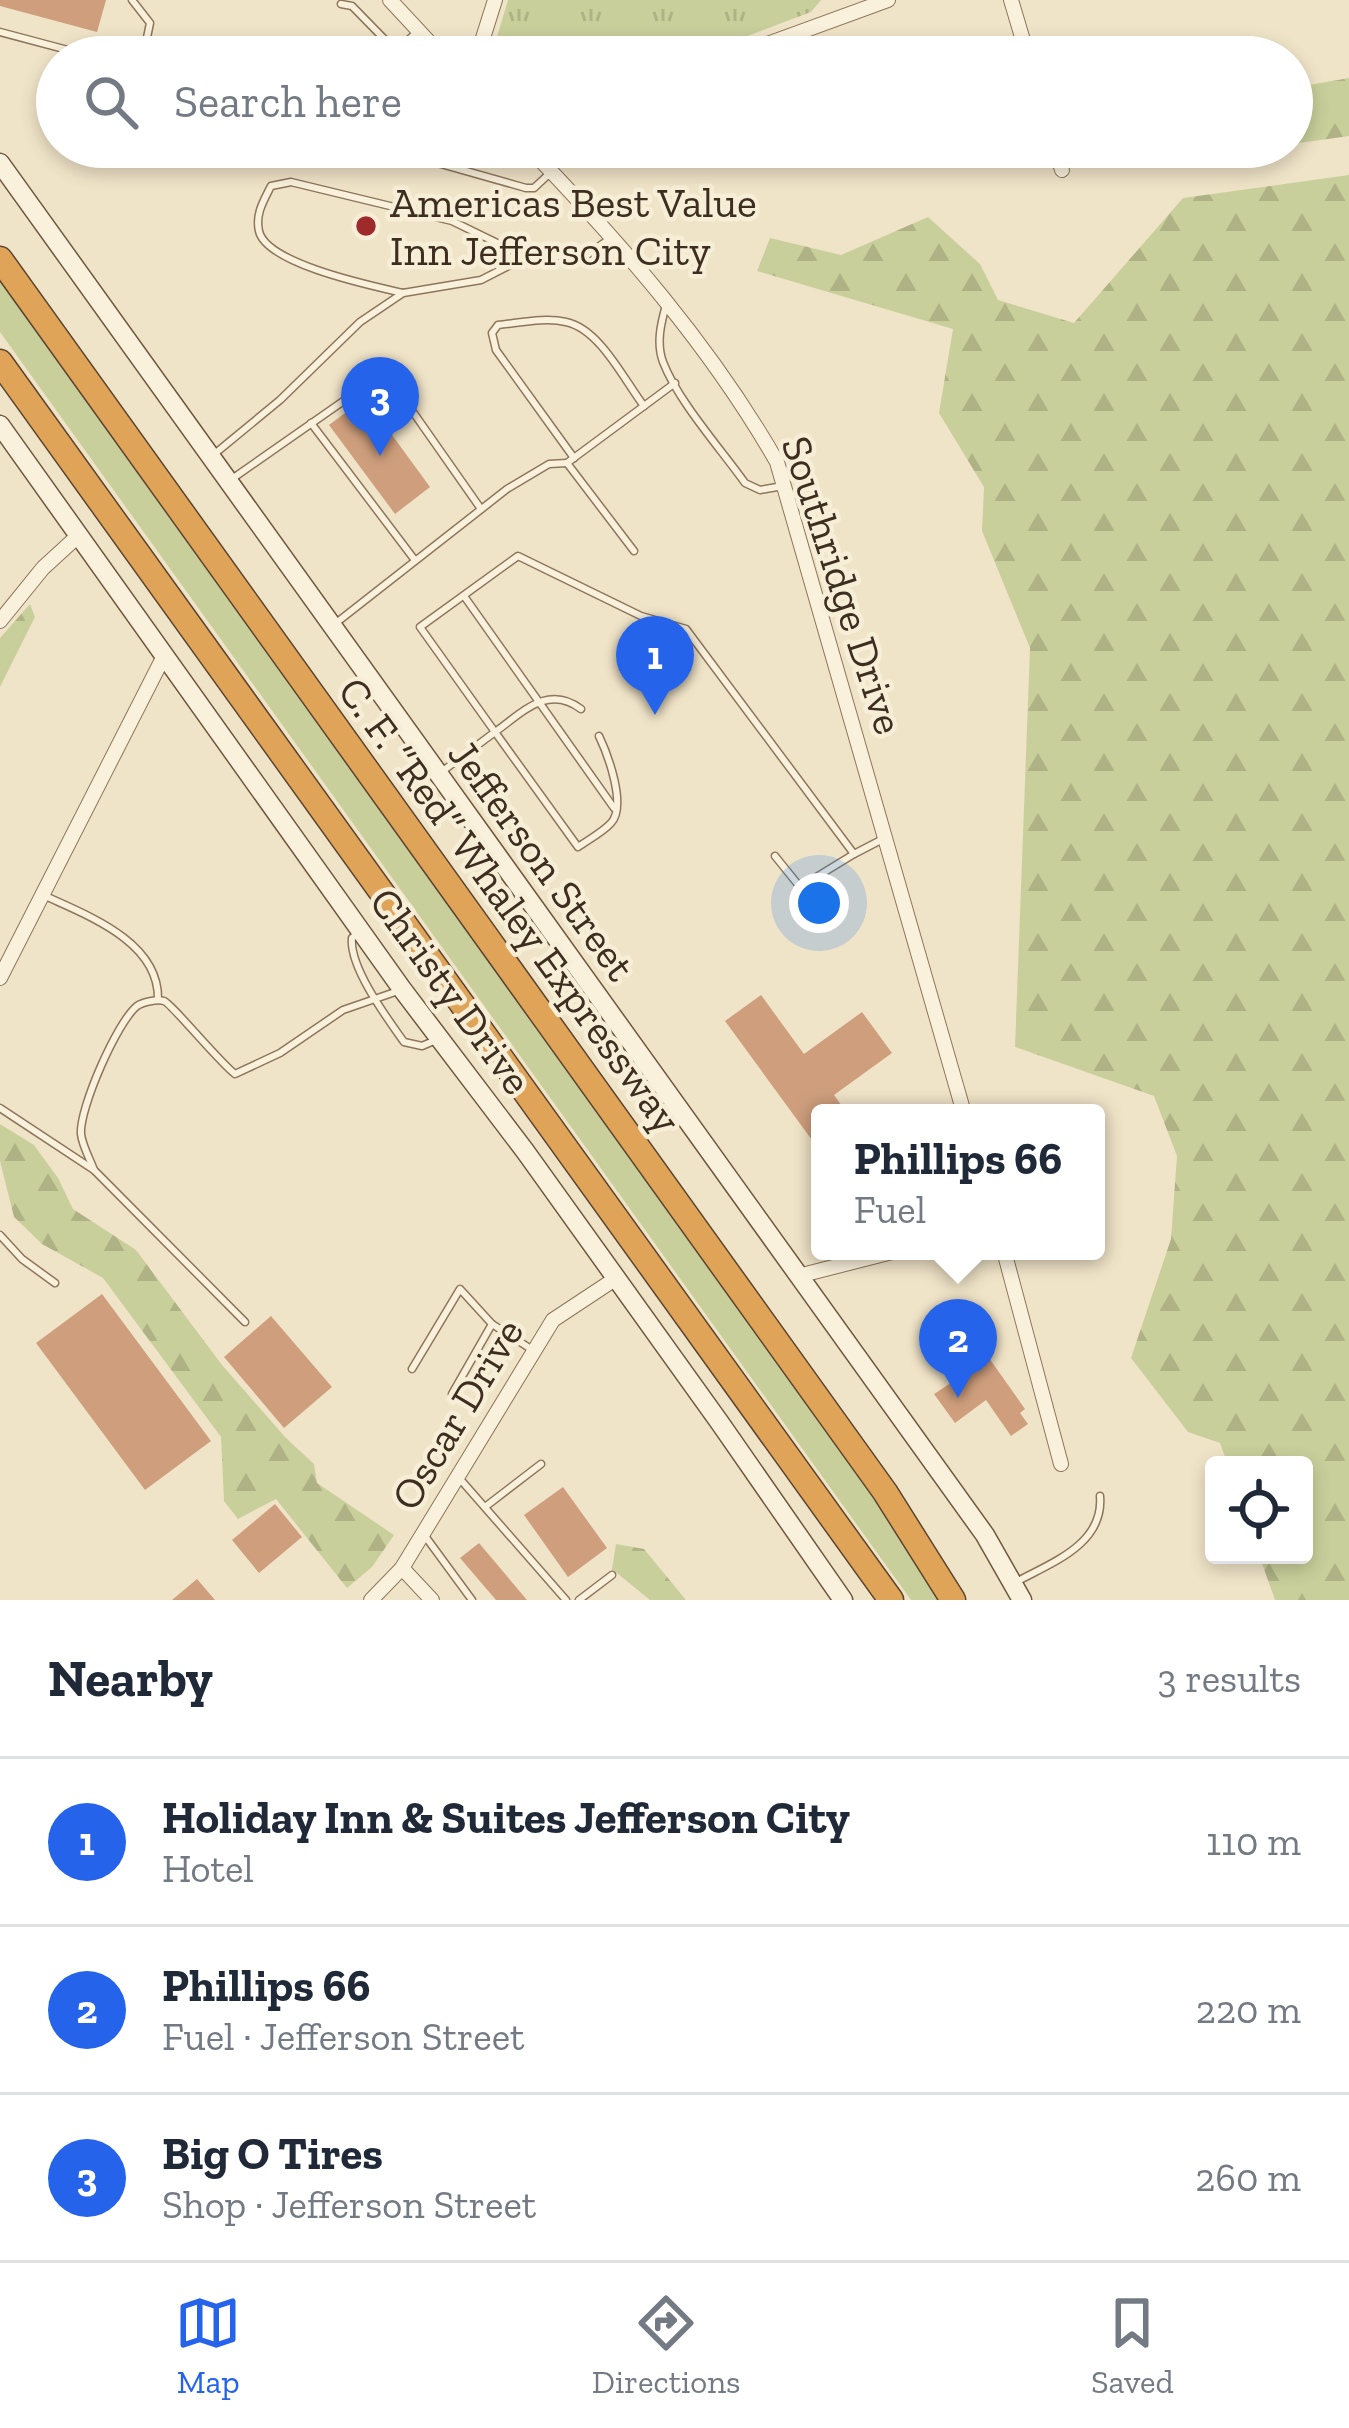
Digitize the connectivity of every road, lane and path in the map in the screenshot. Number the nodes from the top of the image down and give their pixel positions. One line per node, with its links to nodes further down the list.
1 (132, 0): 9 (lane)
2 (391, 0): 7 (street)
3 (495, 0): 13 (street)
4 (888, 0): 14 (street)
5 (1011, 0): 15 (street)
6 (341, 4): 10 (lane)
7 (418, 30): 11 (lane); 12 (street)
8 (0, 32): 16 (lane)
9 (147, 36)
10 (378, 36)
11 (412, 36)
12 (423, 36)
13 (484, 36)
14 (780, 36)
15 (1022, 36)
16 (36, 42)
17 (0, 163): 31 (street, Jefferson Street)
18 (455, 168): 20 (lane)
19 (548, 168): 20 (street, Southridge Drive)
20 (551, 172): 21 (street, Southridge Drive)
21 (612, 237): 22 (lane); 25 (street, Southridge Drive)
22 (526, 257): 24 (lane); 24 (lane)
23 (0, 259): 89 (highway, C. F. “Red” Whaley Expressway)
24 (403, 293): 31 (lane)
25 (667, 301): 27 (lane); 34 (street, Southridge Drive)
26 (0, 362): 88 (highway)
27 (675, 383): 28 (lane); 34 (lane)
28 (644, 406): 32 (lane); 32 (lane)
29 (310, 423): 33 (lane); 35 (lane); 38 (lane)
30 (0, 425): 36 (street, Christy Drive)
31 (210, 458): 33 (street, Jefferson Street)
32 (571, 460): 35 (lane); 37 (lane)
33 (227, 482): 41 (street, Jefferson Street)
34 (784, 486): 49 (street, Southridge Drive)
35 (481, 509): 38 (lane)
36 (79, 535): 40 (street); 42 (street, Christy Drive)
37 (634, 551)
38 (414, 559): 41 (lane)
39 (464, 596): 43 (lane); 45 (lane); 50 (lane)
40 (0, 621)
41 (331, 628): 47 (street, Jefferson Street)
42 (165, 654): 52 (street); 53 (street, Christy Drive)
43 (539, 700): 44 (lane); 45 (lane); 48 (lane)
44 (580, 709)
45 (495, 731): 47 (lane); 48 (lane)
46 (599, 736): 48 (lane)
47 (437, 776): 65 (street, Jefferson Street)
48 (617, 812)
49 (887, 836): 50 (lane); 59 (street, Southridge Drive)
50 (854, 854): 51 (lane)
51 (775, 856)
52 (43, 895): 54 (street); 57 (lane)
53 (361, 931): 55 (street, Christy Drive); 56 (lane)
54 (0, 978)
55 (402, 989): 56 (lane); 58 (street, Christy Drive)
56 (377, 998): 57 (lane); 58 (lane)
57 (158, 999): 61 (lane)
58 (440, 1038): 66 (street, Christy Drive)
59 (961, 1104)
60 (0, 1108): 61 (lane)
61 (94, 1170): 68 (lane)
62 (0, 1234): 67 (lane)
63 (861, 1260): 65 (street)
64 (1006, 1260): 74 (street)
65 (798, 1276): 81 (street, Jefferson Street)
66 (615, 1279): 70 (street, Oscar Drive); 87 (street, Christy Drive)
67 (55, 1283)
68 (245, 1322)
69 (492, 1324): 70 (lane); 71 (lane); 72 (lane)
70 (534, 1351): 75 (street, Oscar Drive)
71 (412, 1370)
72 (452, 1394)
73 (541, 1464): 77 (lane)
74 (1061, 1464)
75 (458, 1476): 77 (lane); 78 (street, Oscar Drive)
76 (1100, 1496): 81 (lane)
77 (485, 1507): 85 (lane)
78 (422, 1534): 79 (street, Oscar Drive); 84 (lane)
79 (401, 1568): 82 (street, Oscar Drive); 83 (street)
80 (612, 1574): 86 (lane)
81 (1018, 1592)
82 (370, 1600)
83 (432, 1600)
84 (472, 1600)
85 (566, 1600)
86 (579, 1600)
87 (843, 1600)
88 (891, 1600)
89 (952, 1600)

